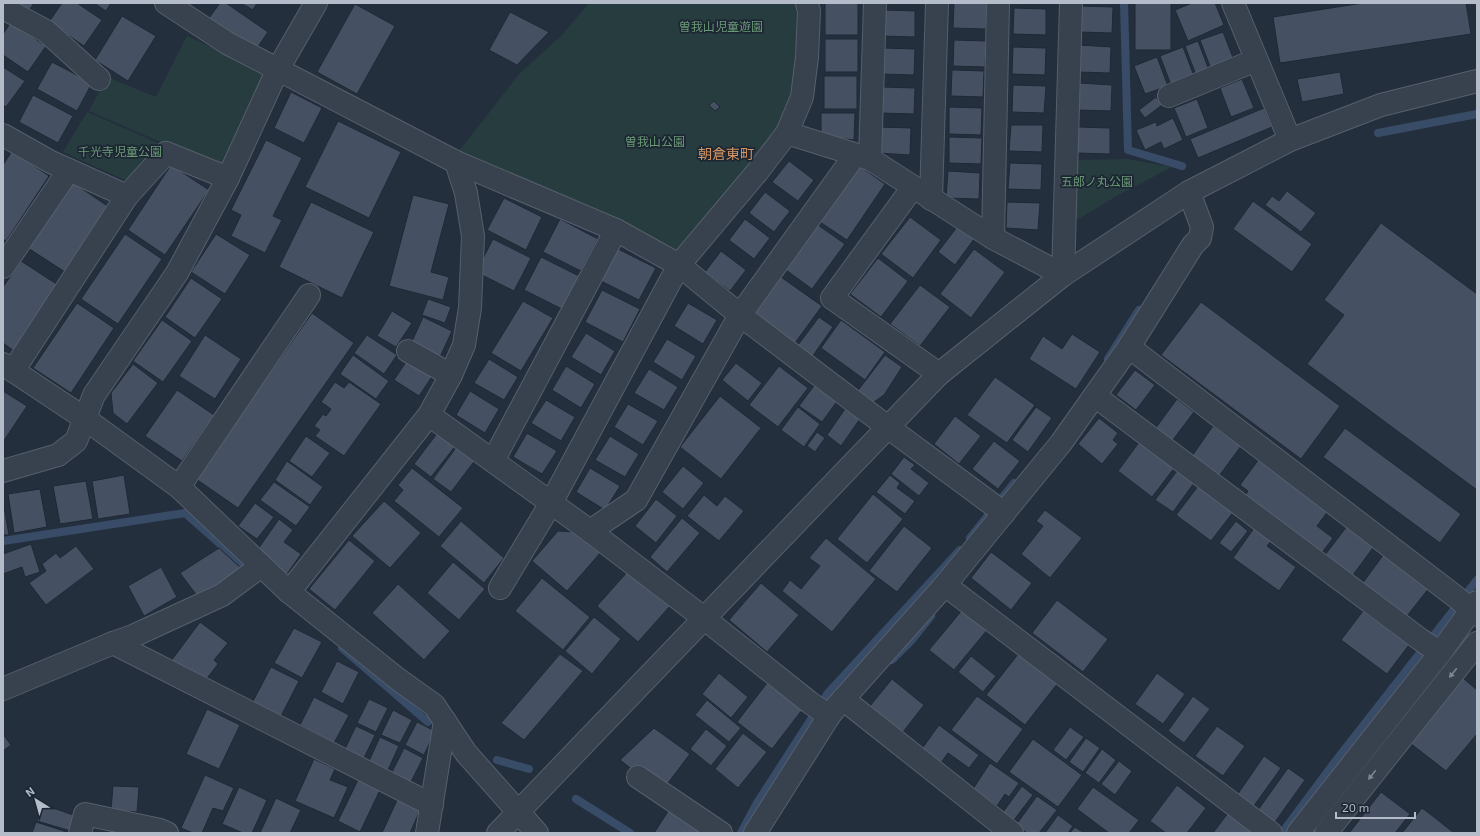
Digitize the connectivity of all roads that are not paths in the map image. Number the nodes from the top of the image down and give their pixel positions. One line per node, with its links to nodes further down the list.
1 (166, 3): 11 (street)
2 (316, 3): 11 (street)
3 (807, 3): 15 (street)
4 (875, 3): 18 (street)
5 (937, 3): 25 (street)
6 (998, 3): 27 (street)
7 (1071, 3): 30 (street)
8 (1233, 3): 10 (street)
9 (3, 8): 12 (street)
10 (1256, 60): 14 (street); 17 (street)
11 (278, 69): 19 (street); 21 (street)
12 (99, 79)
13 (1477, 81): 17 (street)
14 (1169, 96)
15 (787, 133): 18 (street); 28 (street)
16 (3, 135): 20 (street)
17 (1290, 140): 23 (street)
18 (862, 157): 22 (street); 32 (street)
19 (456, 162): 26 (street); 37 (street)
20 (69, 170): 24 (street); 29 (street)
21 (228, 178): 24 (street); 40 (street)
22 (913, 187): 25 (street); 36 (street)
23 (1189, 192): 30 (street); 33 (street)
24 (127, 196): 35 (street)
25 (931, 199): 27 (street)
26 (616, 230): 28 (street); 42 (street)
27 (993, 238): 30 (street)
28 (679, 266): 32 (street); 45 (street)
29 (3, 267)
30 (1063, 275): 36 (street)
31 (309, 295): 44 (street)
32 (740, 315): 41 (street); 47 (street)
33 (1129, 347): 38 (street); 52 (street)
34 (408, 350): 37 (street)
35 (8, 367): 40 (street)
36 (939, 374): 41 (street)
37 (452, 375): 39 (street)
38 (1095, 396): 46 (street); 56 (street)
39 (429, 416): 42 (street); 51 (street)
40 (84, 418): 43 (street); 44 (street)
41 (889, 428): 46 (street); 53 (street)
42 (493, 461): 45 (street)
43 (3, 471)
44 (179, 487): 48 (street)
45 (551, 503): 47 (street); 50 (street)
46 (996, 507): 49 (street)
47 (590, 532): 53 (street)
48 (261, 566): 51 (street); 54 (street)
49 (945, 585): 58 (street); 64 (street)
50 (500, 588)
51 (289, 592): 60 (street)
52 (1469, 606): 56 (street)
53 (705, 618): 59 (street); 63 (street)
54 (113, 643): 57 (street); 62 (street)
55 (1477, 643): 74 (street, one-way to 74)
56 (1431, 647): 73 (street)
57 (3, 689)
58 (843, 698): 59 (street); 72 (street)
59 (829, 716): 71 (street)
60 (445, 721): 62 (street); 63 (street)
61 (638, 776): 70 (street)
62 (432, 805): 67 (street)
63 (518, 812): 68 (street); 69 (street)
64 (1269, 832)
65 (80, 833): 66 (street)
66 (167, 833)
67 (427, 833)
68 (498, 833)
69 (537, 833)
70 (721, 833)
71 (755, 833)
72 (1012, 833)
73 (1298, 833)
74 (1326, 833)

